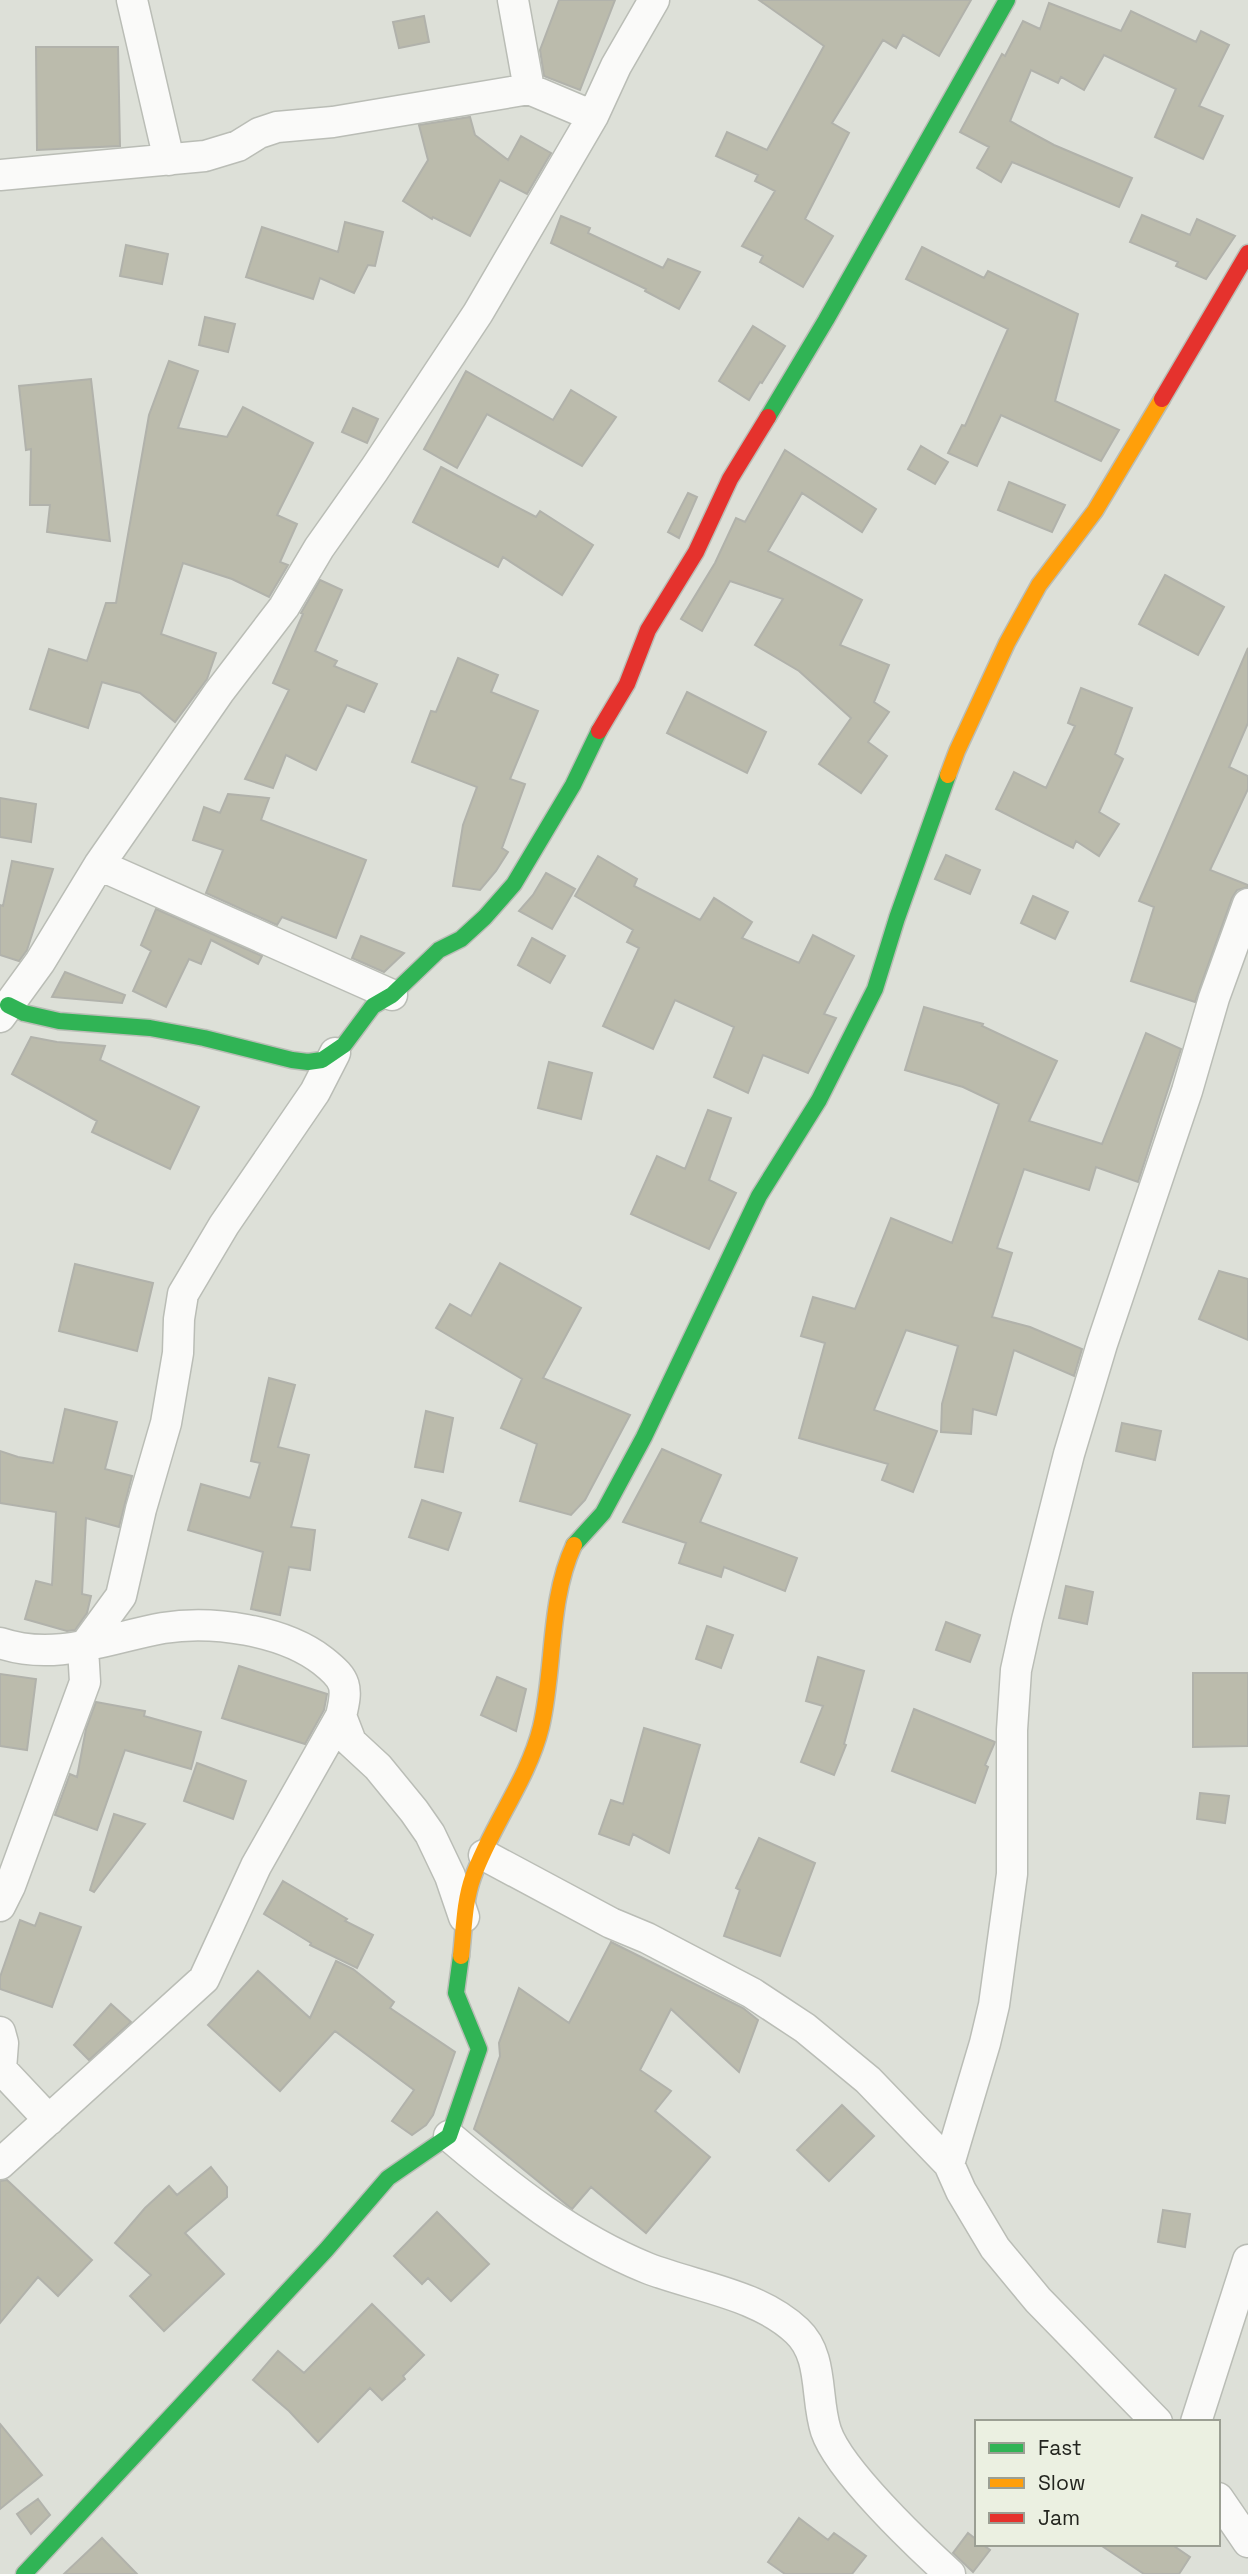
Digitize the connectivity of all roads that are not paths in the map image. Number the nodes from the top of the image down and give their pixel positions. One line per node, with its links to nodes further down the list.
1 (131, 0): 7 (street)
2 (513, 0): 5 (street)
3 (654, 0): 6 (street)
4 (1007, 0): 12 (street)
5 (529, 89): 6 (street); 7 (street)
6 (593, 116): 10 (street)
7 (169, 160): 8 (street)
8 (0, 175)
9 (1248, 253): 18 (street)
10 (99, 865): 12 (street); 13 (street)
11 (1248, 904): 25 (street)
12 (392, 995): 14 (street)
13 (4, 1011): 14 (street)
14 (335, 1053): 16 (street)
15 (0, 1643): 16 (street)
16 (83, 1648): 17 (street); 19 (street)
17 (341, 1716): 20 (street); 22 (street)
18 (484, 1855): 20 (street); 25 (street)
19 (0, 1906)
20 (464, 1917): 23 (street)
21 (0, 2032): 22 (street)
22 (49, 2120): 24 (street)
23 (449, 2136): 31 (street); 32 (street)
24 (0, 2164)
25 (949, 2164): 27 (street)
26 (1248, 2260): 28 (street)
27 (1155, 2420)
28 (1197, 2420)
29 (1220, 2501): 30 (street)
30 (1248, 2542)
31 (932, 2568)
32 (24, 2574)

